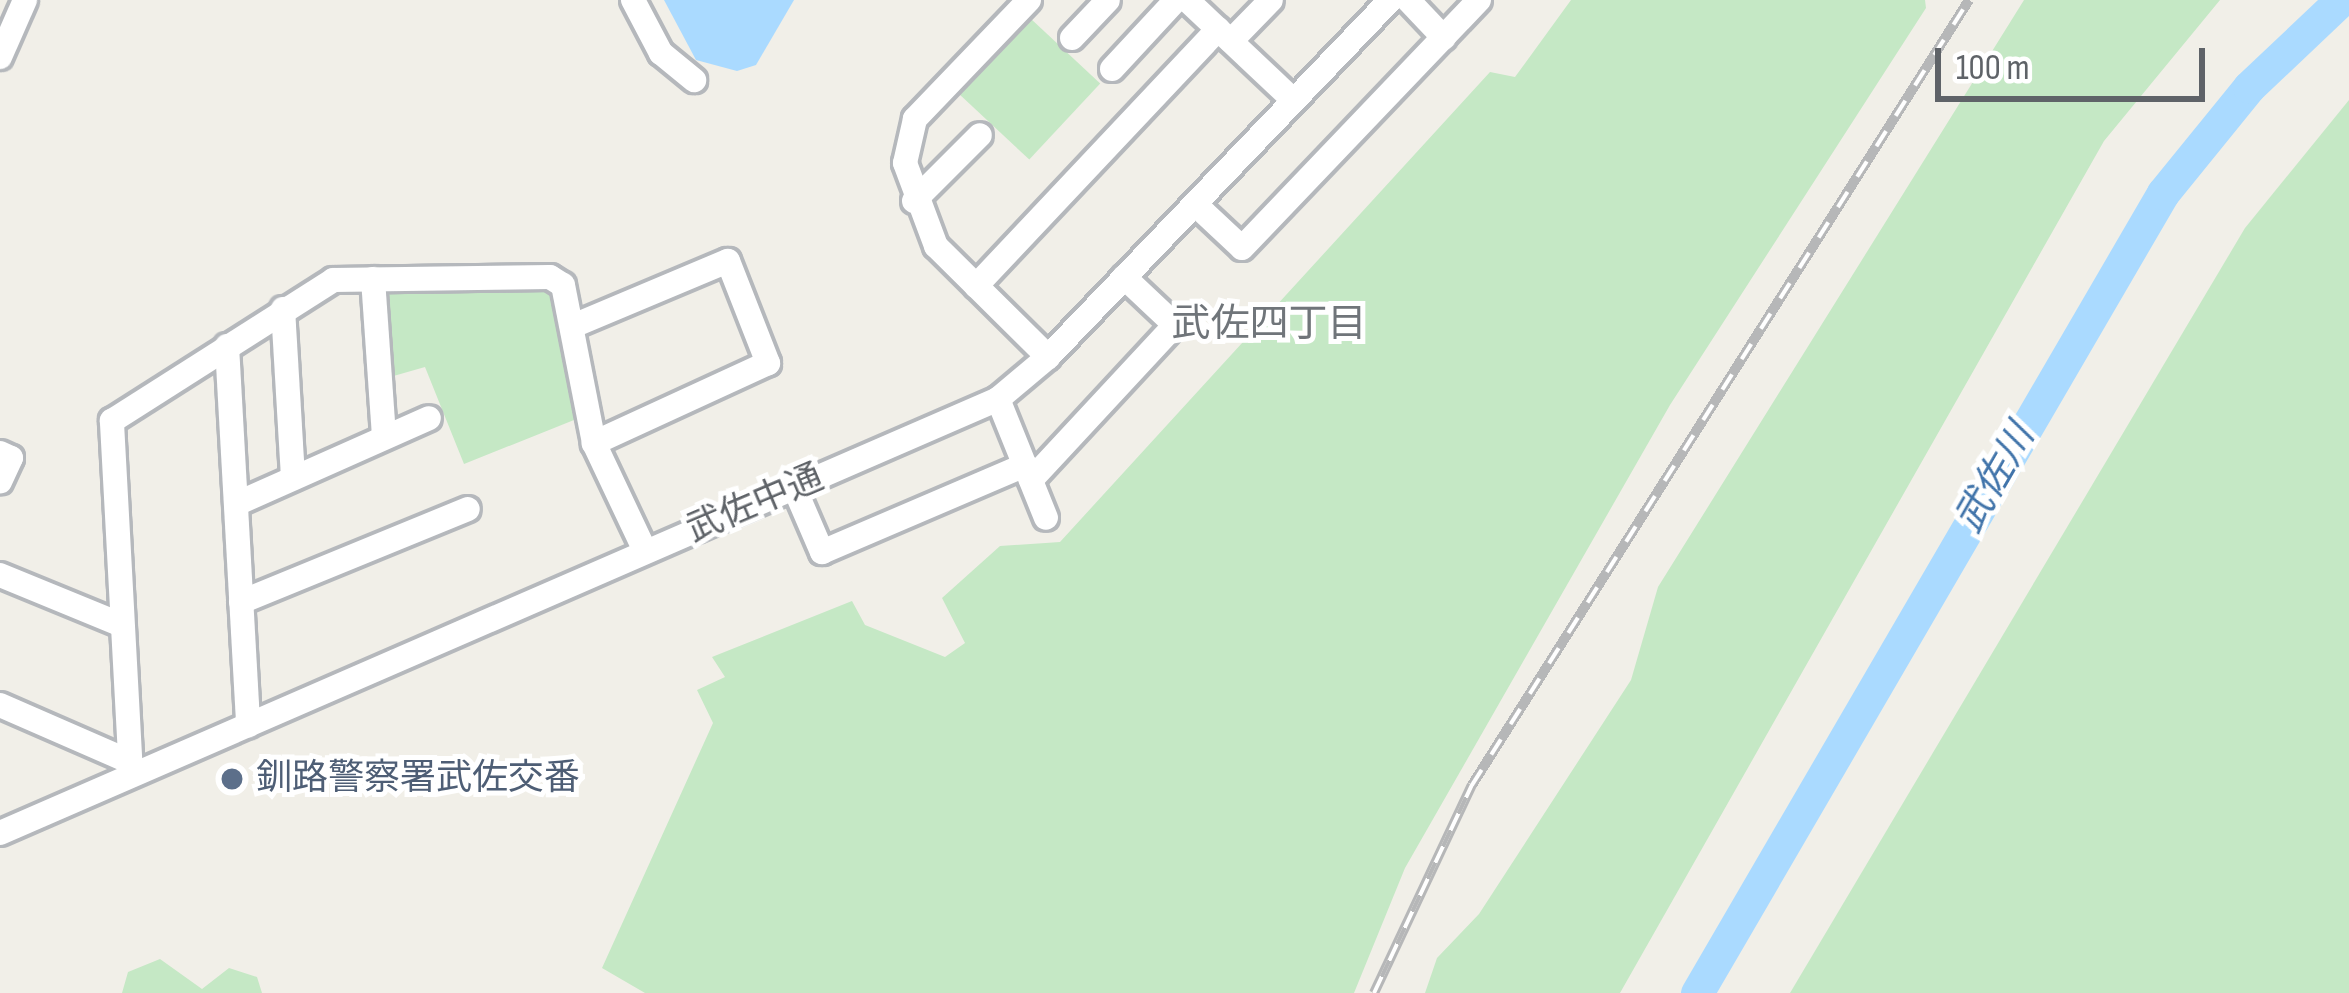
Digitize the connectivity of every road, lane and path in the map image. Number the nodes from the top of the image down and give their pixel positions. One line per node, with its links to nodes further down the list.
1 (25, 0): 13 (street)
2 (633, 0): 15 (street)
3 (1029, 0): 18 (street)
4 (1108, 0): 11 (street)
5 (1271, 0): 10 (street)
6 (1390, 0): 16 (street, 武佐中通)
7 (1408, 0): 12 (street)
8 (1479, 0): 12 (street)
9 (1191, 2): 10 (street); 14 (street)
10 (1224, 35): 16 (street); 22 (street)
11 (1072, 38)
12 (1444, 38): 19 (street)
13 (0, 57)
14 (1112, 69)
15 (694, 80)
16 (1294, 100): 19 (street, 武佐中通)
17 (980, 135): 18 (street)
18 (914, 200): 22 (street)
19 (1195, 203): 20 (street, 武佐中通)
20 (1124, 277): 26 (street, 武佐中通); 32 (street)
21 (373, 279): 23 (street); 24 (street); 29 (street)
22 (976, 286): 26 (street)
23 (283, 309): 25 (street); 33 (street)
24 (573, 326): 30 (street); 30 (street)
25 (227, 346): 36 (street); 42 (street)
26 (1048, 357): 27 (street, 武佐中通)
27 (998, 399): 32 (street); 35 (street, 武佐中通)
28 (429, 418): 29 (street)
29 (384, 436): 33 (street)
30 (594, 442): 39 (street)
31 (0, 453): 34 (street)
32 (1028, 473): 35 (street); 38 (street)
33 (293, 478): 36 (street)
34 (0, 482)
35 (794, 487): 39 (street, 武佐中通)
36 (236, 504): 41 (street)
37 (468, 508): 41 (street)
38 (1046, 518)
39 (645, 551): 44 (street, 武佐中通)
40 (0, 575): 42 (street)
41 (242, 602): 44 (street)
42 (122, 625): 45 (street)
43 (0, 705): 45 (street)
44 (248, 725): 45 (street, 武佐中通)
45 (129, 768): 46 (street, 武佐中通)
46 (0, 833)

